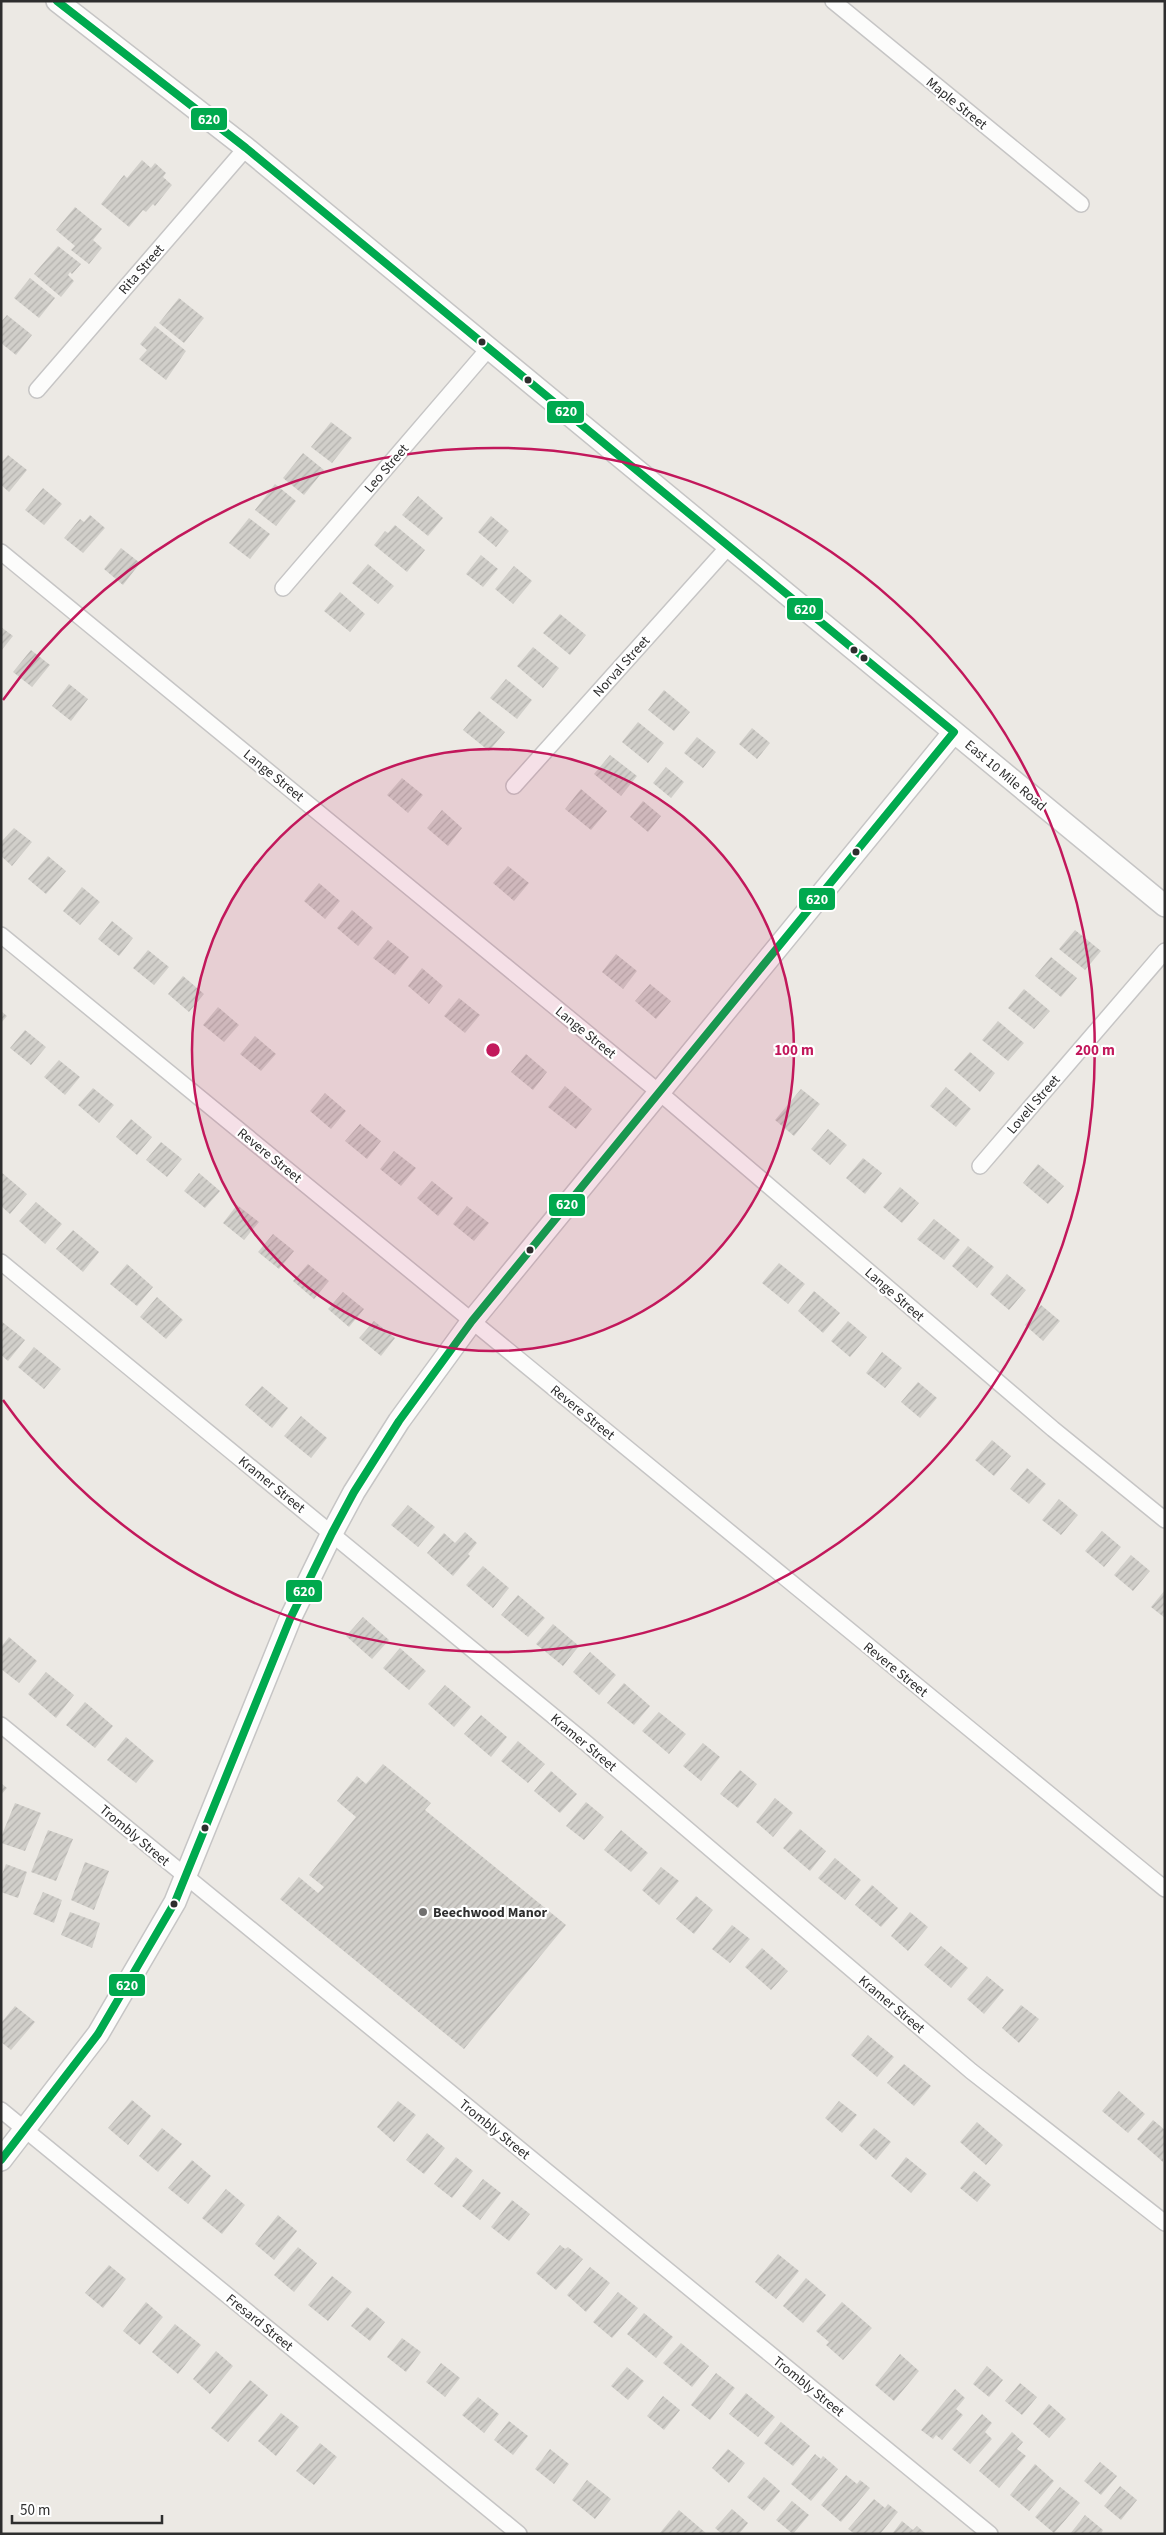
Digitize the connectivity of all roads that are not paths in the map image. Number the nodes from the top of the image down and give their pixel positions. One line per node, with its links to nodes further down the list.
1 (57, 1): 3 (street, East 10 Mile Road)
2 (833, 1): 4 (street, Maple Street)
3 (246, 148): 5 (street, East 10 Mile Road); 6 (street, Rita Street)
4 (1081, 204)
5 (490, 348): 7 (street, East 10 Mile Road); 9 (street, Leo Street)
6 (37, 390)
7 (729, 546): 10 (street, East 10 Mile Road); 11 (street, Norval Street)
8 (1, 552): 15 (street, Lange Street)
9 (283, 588)
10 (954, 732): 12 (street, East 10 Mile Road); 15 (street)
11 (514, 786)
12 (1165, 906)
13 (1, 934): 18 (street, Revere Street)
14 (1165, 951): 16 (street, Lovell Street)
15 (660, 1093): 18 (street); 19 (street, Lange Street)
16 (980, 1166)
17 (1, 1262): 20 (street, Kramer Street)
18 (472, 1321): 20 (street); 23 (street, Revere Street)
19 (1165, 1520)
20 (332, 1533): 22 (street); 27 (street, Kramer Street)
21 (1, 1724): 22 (street, Trombly Street)
22 (185, 1877): 25 (street); 29 (street, Trombly Street)
23 (1165, 1889)
24 (1, 2110): 25 (street, Fresard Street)
25 (26, 2130): 26 (street); 28 (street, Fresard Street)
26 (1, 2160)
27 (1165, 2223)
28 (519, 2534)
29 (990, 2534)

